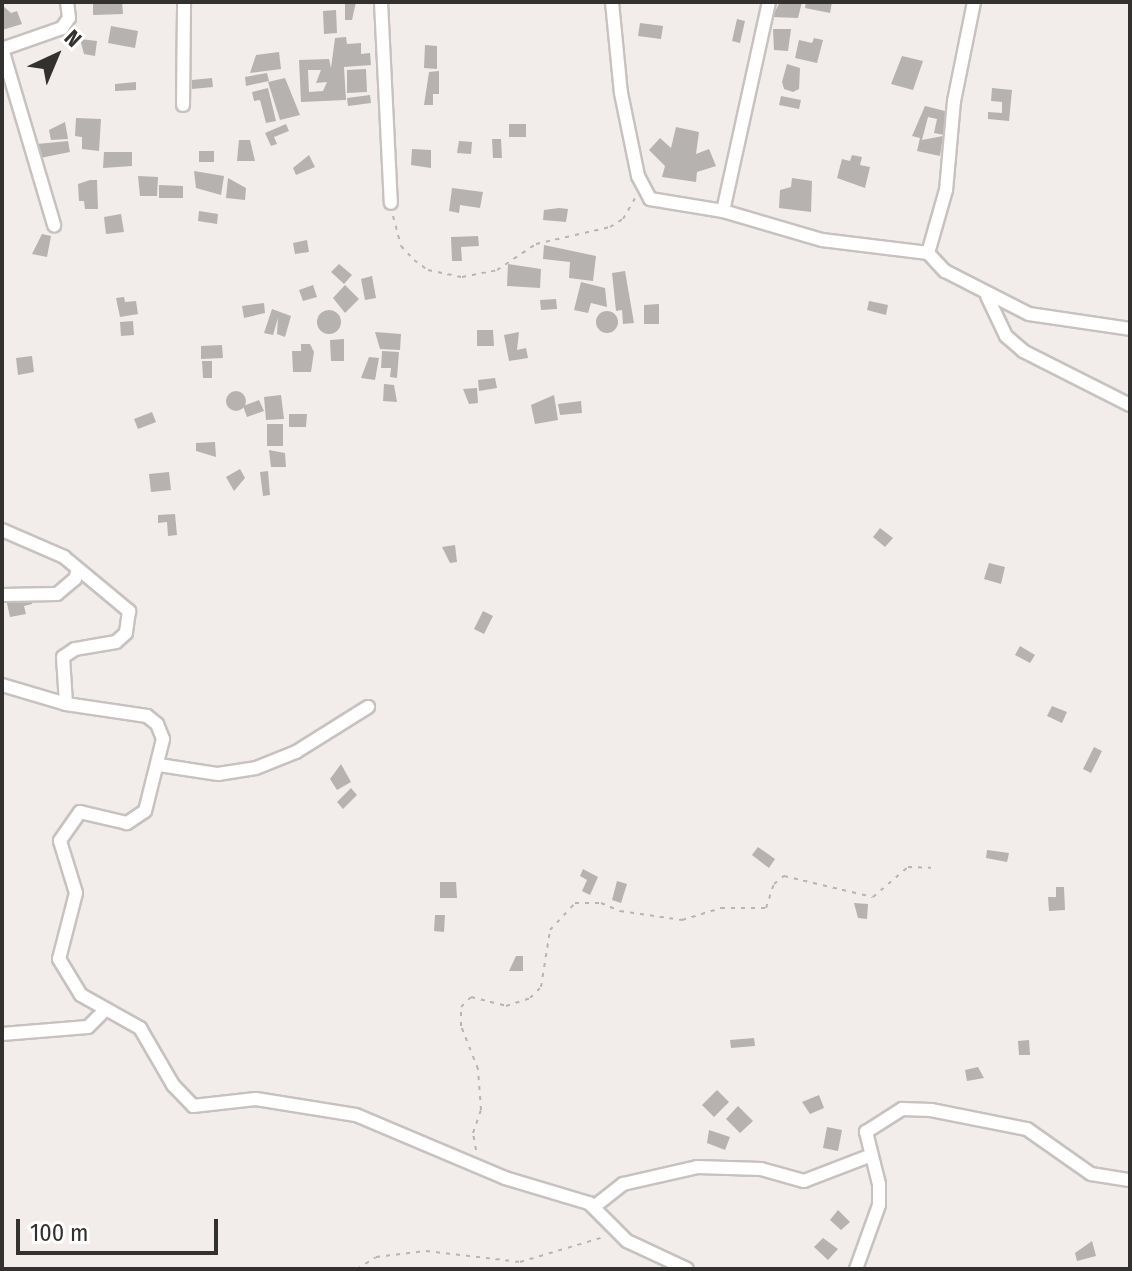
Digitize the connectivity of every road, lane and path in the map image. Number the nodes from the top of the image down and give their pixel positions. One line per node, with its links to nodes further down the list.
1 (67, 2): 7 (street)
2 (184, 2): 8 (street)
3 (381, 2): 10 (street)
4 (612, 2): 9 (street)
5 (769, 2): 11 (street)
6 (974, 2): 13 (street)
7 (2, 49): 12 (street)
8 (183, 105)
9 (638, 176): 10 (path); 11 (street)
10 (391, 203)
11 (723, 211): 13 (street)
12 (54, 225)
13 (928, 253): 14 (street)
14 (987, 296): 15 (street); 16 (street)
15 (1130, 329)
16 (1130, 405)
17 (2, 530): 18 (street)
18 (78, 570): 19 (street); 21 (street)
19 (2, 595)
20 (2, 685): 21 (street)
21 (66, 704): 23 (street)
22 (368, 707): 23 (street)
23 (159, 765): 25 (street)
24 (931, 868): 28 (path)
25 (105, 1010): 26 (street); 28 (street)
26 (2, 1034)
27 (869, 1156): 29 (street); 30 (street); 34 (street)
28 (475, 1163): 30 (street)
29 (1130, 1180)
30 (595, 1206): 31 (street)
31 (616, 1231): 32 (path); 33 (street)
32 (357, 1269)
33 (687, 1269)
34 (856, 1269)

